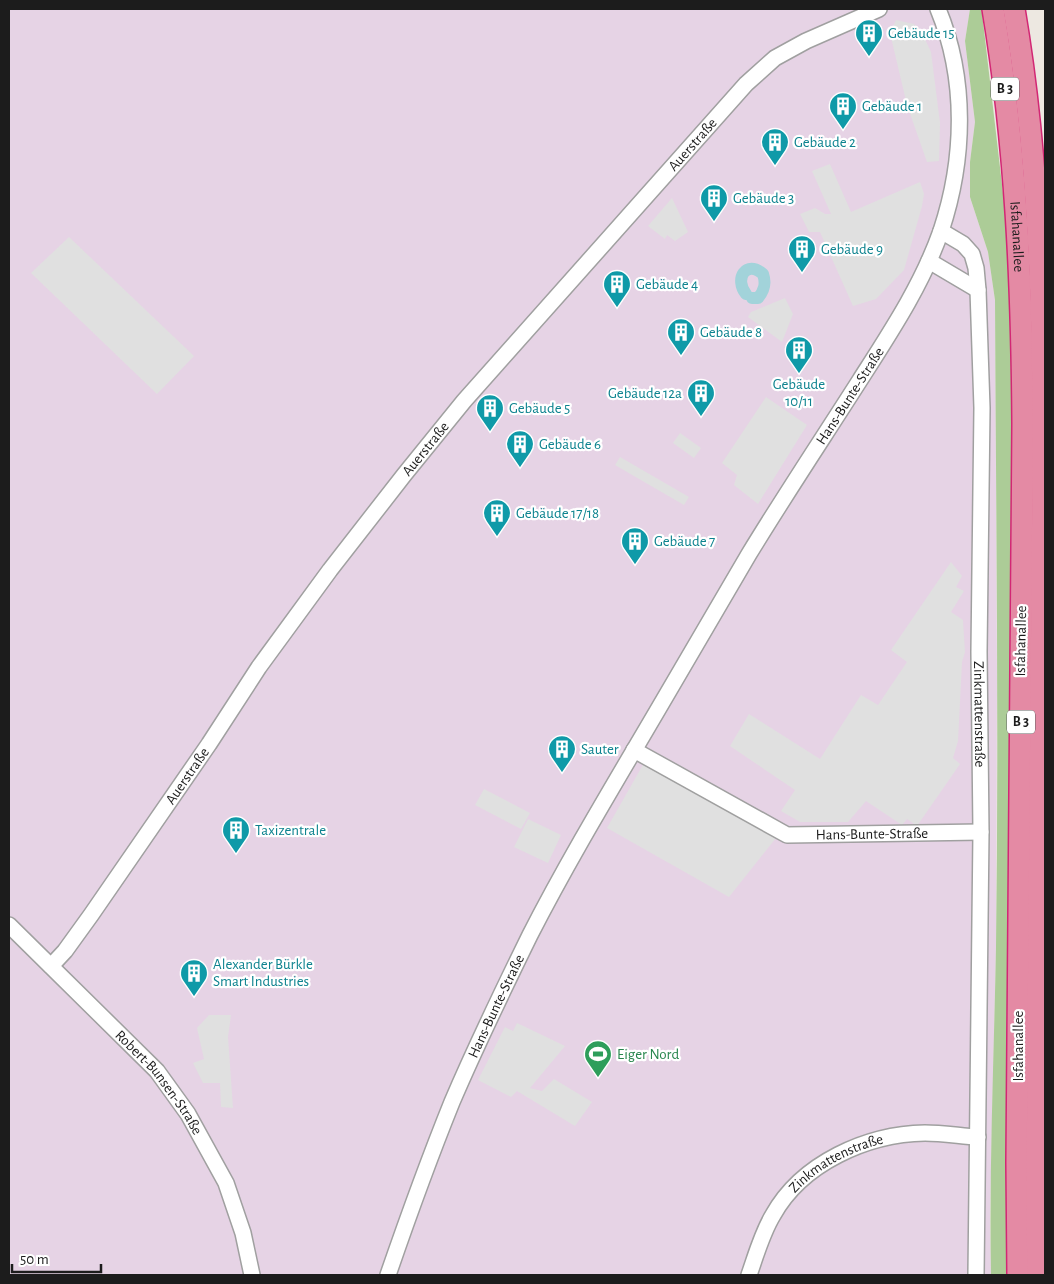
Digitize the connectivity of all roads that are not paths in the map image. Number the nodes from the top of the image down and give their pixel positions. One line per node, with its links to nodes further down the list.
1 (878, 9): 11 (street, Auerstraße)
2 (938, 9): 5 (street, Hans-Bunte-Straße)
3 (993, 9): 17 (highway, Isfahanallee / B 3)
4 (1014, 9): 18 (highway, Isfahanallee / B 3)
5 (941, 231): 6 (street, Hans-Bunte-Straße); 7 (street, Zinkmattenstraße)
6 (929, 261): 7 (street); 8 (street, Hans-Bunte-Straße)
7 (978, 290): 9 (street, Zinkmattenstraße)
8 (634, 750): 9 (street, Hans-Bunte-Straße); 14 (street, Hans-Bunte-Straße)
9 (981, 832): 12 (street, Zinkmattenstraße)
10 (9, 925): 11 (street, Robert-Bunsen-Straße)
11 (51, 966): 13 (street, Robert-Bunsen-Straße)
12 (978, 1137): 15 (street, Zinkmattenstraße); 16 (street, Zinkmattenstraße)
13 (252, 1275)
14 (388, 1275)
15 (749, 1275)
16 (976, 1275)
17 (1018, 1275)
18 (1038, 1275)

